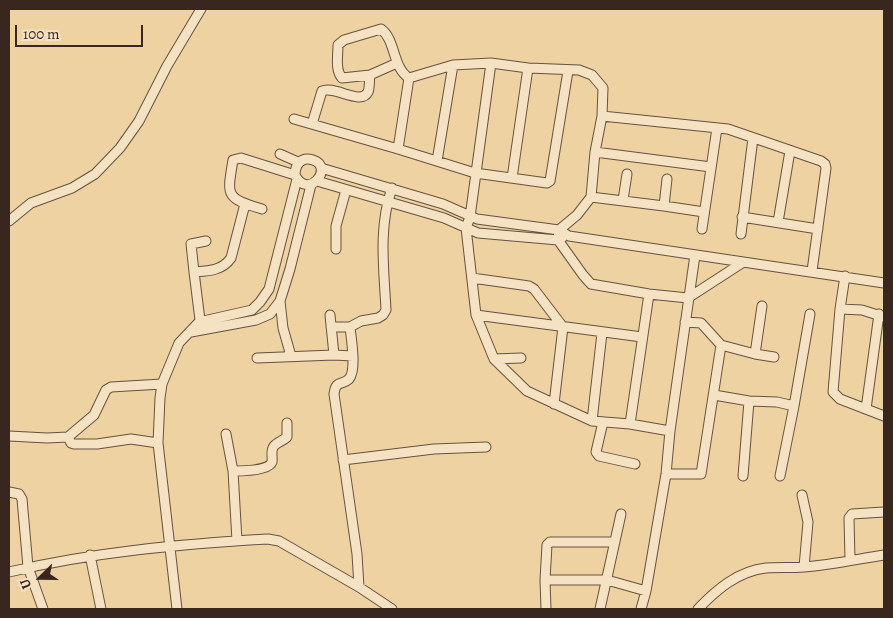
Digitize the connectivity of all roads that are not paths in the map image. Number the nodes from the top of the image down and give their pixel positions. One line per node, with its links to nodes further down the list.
1 (201, 9): 39 (street)
2 (397, 63): 7 (street); 7 (street); 8 (street)
3 (491, 63): 4 (street); 5 (street); 22 (street)
4 (453, 65): 8 (street); 18 (street)
5 (528, 68): 6 (street); 25 (street)
6 (568, 71): 9 (street); 25 (street)
7 (370, 75): 11 (street)
8 (409, 78): 14 (street)
9 (602, 116): 12 (street); 16 (street)
10 (294, 119): 11 (street)
11 (312, 124): 14 (street)
12 (716, 128): 13 (street); 20 (street)
13 (753, 138): 15 (street); 38 (street)
14 (398, 149): 18 (street)
15 (790, 151): 40 (street); 43 (street)
16 (595, 152): 20 (street); 30 (street)
17 (280, 154): 19 (street)
18 (437, 161): 22 (street)
19 (298, 162): 21 (street); 24 (street)
20 (711, 167): 36 (street)
21 (321, 168): 27 (street); 28 (street)
22 (475, 173): 25 (street); 37 (street)
23 (627, 174): 31 (street)
24 (296, 177): 27 (street); 33 (street); 50 (street)
25 (512, 178)
26 (667, 179): 34 (street)
27 (314, 183): 29 (street); 51 (street)
28 (392, 188): 32 (street); 37 (street)
29 (346, 190): 32 (street); 47 (street)
30 (591, 197): 31 (street); 45 (street)
31 (623, 200): 34 (street)
32 (388, 202): 41 (street); 69 (street)
33 (245, 204): 35 (street); 53 (street)
34 (664, 206): 36 (street)
35 (262, 209)
36 (704, 212): 42 (street)
37 (470, 217): 41 (street); 45 (street)
38 (742, 217): 40 (street); 44 (street)
39 (9, 221)
40 (778, 222): 43 (street)
41 (466, 228): 45 (street); 55 (street)
42 (702, 229)
43 (818, 229): 52 (street)
44 (741, 234)
45 (558, 235): 48 (street); 57 (street)
46 (206, 241): 53 (street)
47 (336, 249)
48 (695, 255): 49 (street); 58 (street)
49 (742, 263): 52 (street); 58 (street)
50 (276, 266): 51 (street); 67 (street)
51 (290, 269): 59 (street)
52 (812, 271): 54 (street)
53 (194, 272): 67 (street)
54 (845, 276): 56 (street); 61 (street)
55 (472, 278): 64 (street); 70 (street)
56 (884, 283)
57 (648, 294): 58 (street); 72 (street)
58 (688, 298): 66 (street)
59 (280, 301): 67 (street); 76 (street)
60 (762, 306): 74 (street)
61 (840, 309): 65 (street); 87 (street)
62 (810, 314): 86 (street)
63 (330, 315): 68 (street)
64 (476, 315): 70 (street); 81 (street)
65 (881, 316): 87 (street)
66 (685, 322): 73 (street); 93 (street)
67 (200, 326): 82 (street)
68 (331, 327): 69 (street); 75 (street)
69 (350, 327): 77 (street)
70 (563, 327): 71 (street); 85 (street)
71 (602, 333): 72 (street); 89 (street)
72 (642, 337): 92 (street)
73 (721, 345): 74 (street); 83 (street)
74 (755, 354): 78 (street)
75 (334, 355): 76 (street); 77 (street)
76 (291, 356): 79 (street)
77 (353, 356): 99 (street)
78 (774, 357)
79 (257, 358)
80 (521, 358): 81 (street)
81 (494, 359): 85 (street)
82 (162, 384): 96 (street); 97 (street)
83 (714, 395): 84 (street); 102 (street)
84 (749, 401): 86 (street); 103 (street)
85 (554, 404): 89 (street)
86 (794, 406): 104 (street)
87 (866, 409): 88 (street)
88 (884, 416)
89 (592, 421): 90 (street)
90 (602, 422): 92 (street); 100 (street)
91 (287, 423): 101 (street)
92 (630, 424): 93 (street)
93 (670, 431): 102 (street)
94 (226, 434): 101 (street)
95 (9, 436): 96 (street)
96 (68, 437): 97 (street)
97 (158, 444): 111 (street)
98 (486, 447): 99 (street)
99 (344, 460): 120 (street)
100 (635, 464)
101 (233, 472): 109 (street)
102 (666, 474): 121 (street)
103 (743, 476)
104 (780, 476)
105 (9, 492): 115 (street)
106 (802, 494): 116 (street)
107 (884, 512): 114 (street)
108 (621, 514): 110 (street)
109 (237, 541): 111 (street); 120 (street)
110 (615, 542): 118 (street); 119 (street)
111 (170, 547): 112 (street); 124 (street)
112 (90, 555): 115 (street); 123 (street)
113 (884, 555): 114 (street)
114 (850, 560): 116 (street)
115 (28, 567): 117 (street); 122 (street)
116 (804, 567): 129 (street)
117 (9, 572)
118 (545, 580): 119 (street); 126 (street)
119 (607, 580): 121 (street); 127 (street)
120 (359, 587): 125 (street)
121 (646, 591): 128 (street)
122 (43, 609)
123 (101, 609)
124 (178, 609)
125 (392, 609)
126 (546, 609)
127 (600, 609)
128 (641, 609)
129 (698, 609)

